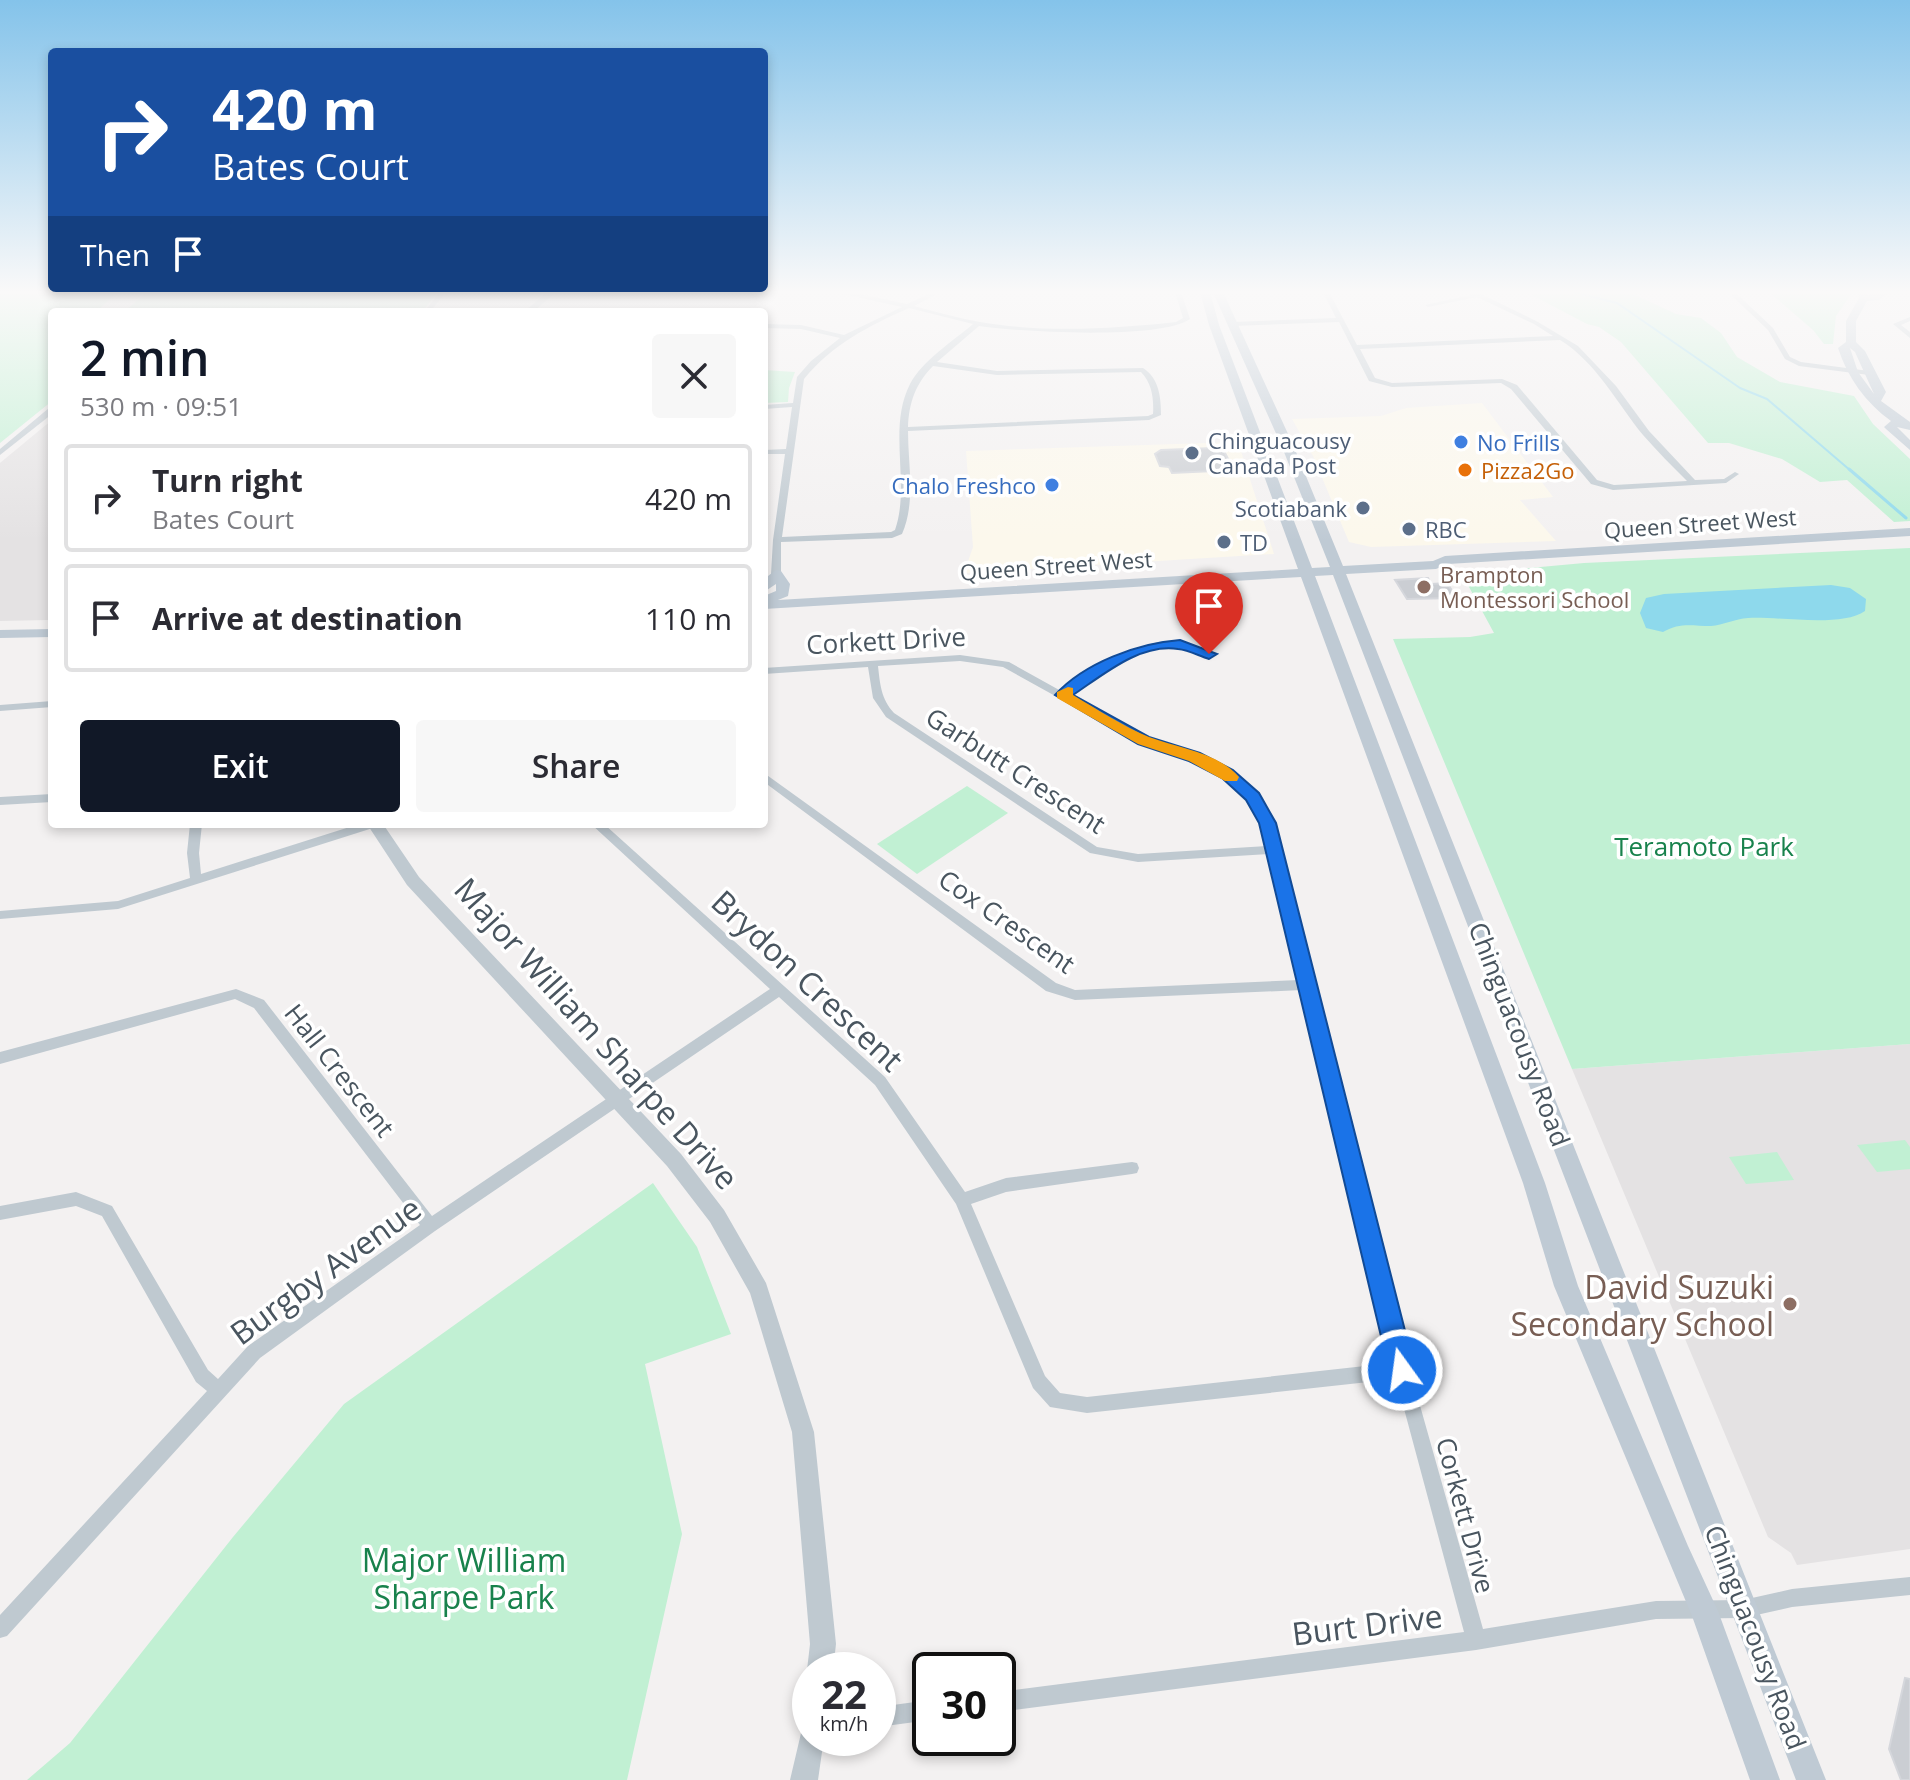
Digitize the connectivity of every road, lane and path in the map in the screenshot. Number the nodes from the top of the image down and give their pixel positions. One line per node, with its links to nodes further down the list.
1 (803, 375): 11 (street)
2 (922, 375): 15 (street)
3 (1149, 375): 15 (street)
4 (1233, 375): 25 (main road, Chinguacousy Road)
5 (1255, 375): 24 (main road, Chinguacousy Road)
6 (1370, 375): 21 (street)
7 (1601, 375): 21 (street)
8 (1853, 375): 10 (main road)
9 (1870, 375): 10 (main road)
10 (1876, 400): 14 (main road)
11 (796, 405): 12 (street); 17 (street)
12 (768, 407)
13 (48, 413): 19 (street)
14 (1904, 424): 16 (main road)
15 (905, 429): 23 (street)
16 (1910, 446)
17 (790, 451): 18 (street); 23 (street)
18 (768, 452)
19 (0, 453)
20 (1735, 474): 21 (street)
21 (1693, 483)
22 (1910, 532): 24 (main road, Queen Street West)
23 (777, 540): 26 (street)
24 (1336, 565): 25 (main road, Queen Street West); 62 (main road, Chinguacousy Road)
25 (1305, 567): 28 (main road, Queen Street West); 63 (main road, Chinguacousy Road)
26 (776, 574): 27 (main road); 30 (main road)
27 (768, 585)
28 (1001, 585): 30 (main road, Queen Street West); 32 (main road, Queen Street West)
29 (768, 591): 30 (main road, Queen Street West)
30 (783, 593): 31 (main road)
31 (768, 601)
32 (768, 603)
33 (48, 633): 34 (main road)
34 (0, 634)
35 (1209, 654): 38 (street)
36 (873, 664): 37 (street, Corkett Drive); 38 (street, Corkett Drive); 48 (street, Garbutt Crescent)
37 (768, 671)
38 (1062, 695): 48 (street, Corkett Drive)
39 (48, 704): 40 (street)
40 (0, 708)
41 (768, 780): 51 (street, Cox Crescent)
42 (48, 798): 43 (street)
43 (0, 801)
44 (196, 828): 49 (street)
45 (362, 828): 49 (street)
46 (377, 828): 54 (street, Major William Sharpe Drive)
47 (601, 828): 52 (street, Brydon Crescent)
48 (1272, 850): 51 (street, Corkett Drive)
49 (196, 881): 50 (street)
50 (0, 915)
51 (1305, 985): 59 (street, Corkett Drive)
52 (780, 989): 54 (street, Burgby Avenue); 56 (street, Brydon Crescent)
53 (0, 1058): 58 (street, Hall Crescent)
54 (619, 1099): 58 (street, Burgby Avenue); 66 (street, Major William Sharpe Drive)
55 (1132, 1168): 56 (street)
56 (962, 1200): 59 (street, Brydon Crescent)
57 (0, 1213): 60 (street)
58 (430, 1226): 60 (street, Burgby Avenue)
59 (1402, 1370): 65 (street, Corkett Drive)
60 (218, 1389): 64 (street, Burgby Avenue)
61 (1910, 1586): 62 (street, Burt Drive)
62 (1743, 1609): 63 (street, Burt Drive); 71 (main road, Chinguacousy Road)
63 (1704, 1611): 65 (street, Burt Drive); 70 (main road, Chinguacousy Road)
64 (0, 1629)
65 (1476, 1640): 67 (street, Burt Drive)
66 (822, 1652)
67 (1016, 1700)
68 (808, 1756): 69 (street)
69 (804, 1780)
70 (1765, 1780)
71 (1811, 1780)

